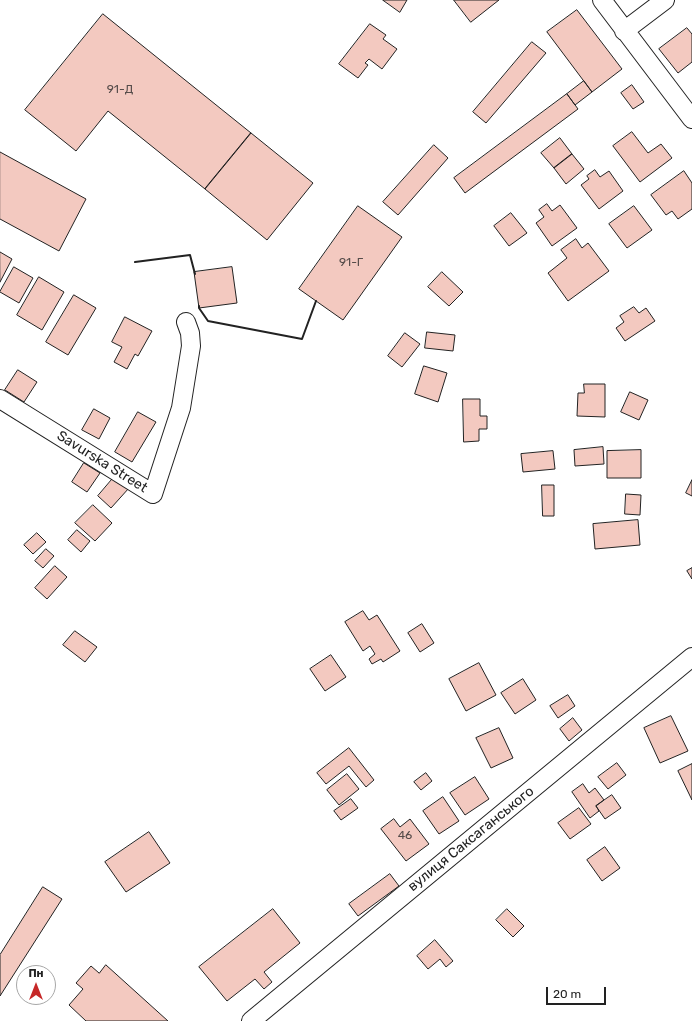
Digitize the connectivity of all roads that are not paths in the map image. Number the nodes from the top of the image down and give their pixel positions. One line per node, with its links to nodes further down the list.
1 (602, 0): 3 (street)
2 (665, 0): 3 (street)
3 (624, 31): 4 (street)
4 (692, 119)
5 (186, 322): 6 (street, Savurska Street)
6 (0, 399)
7 (692, 657): 8 (street, вулиця Саксаганського)
8 (251, 1021)

